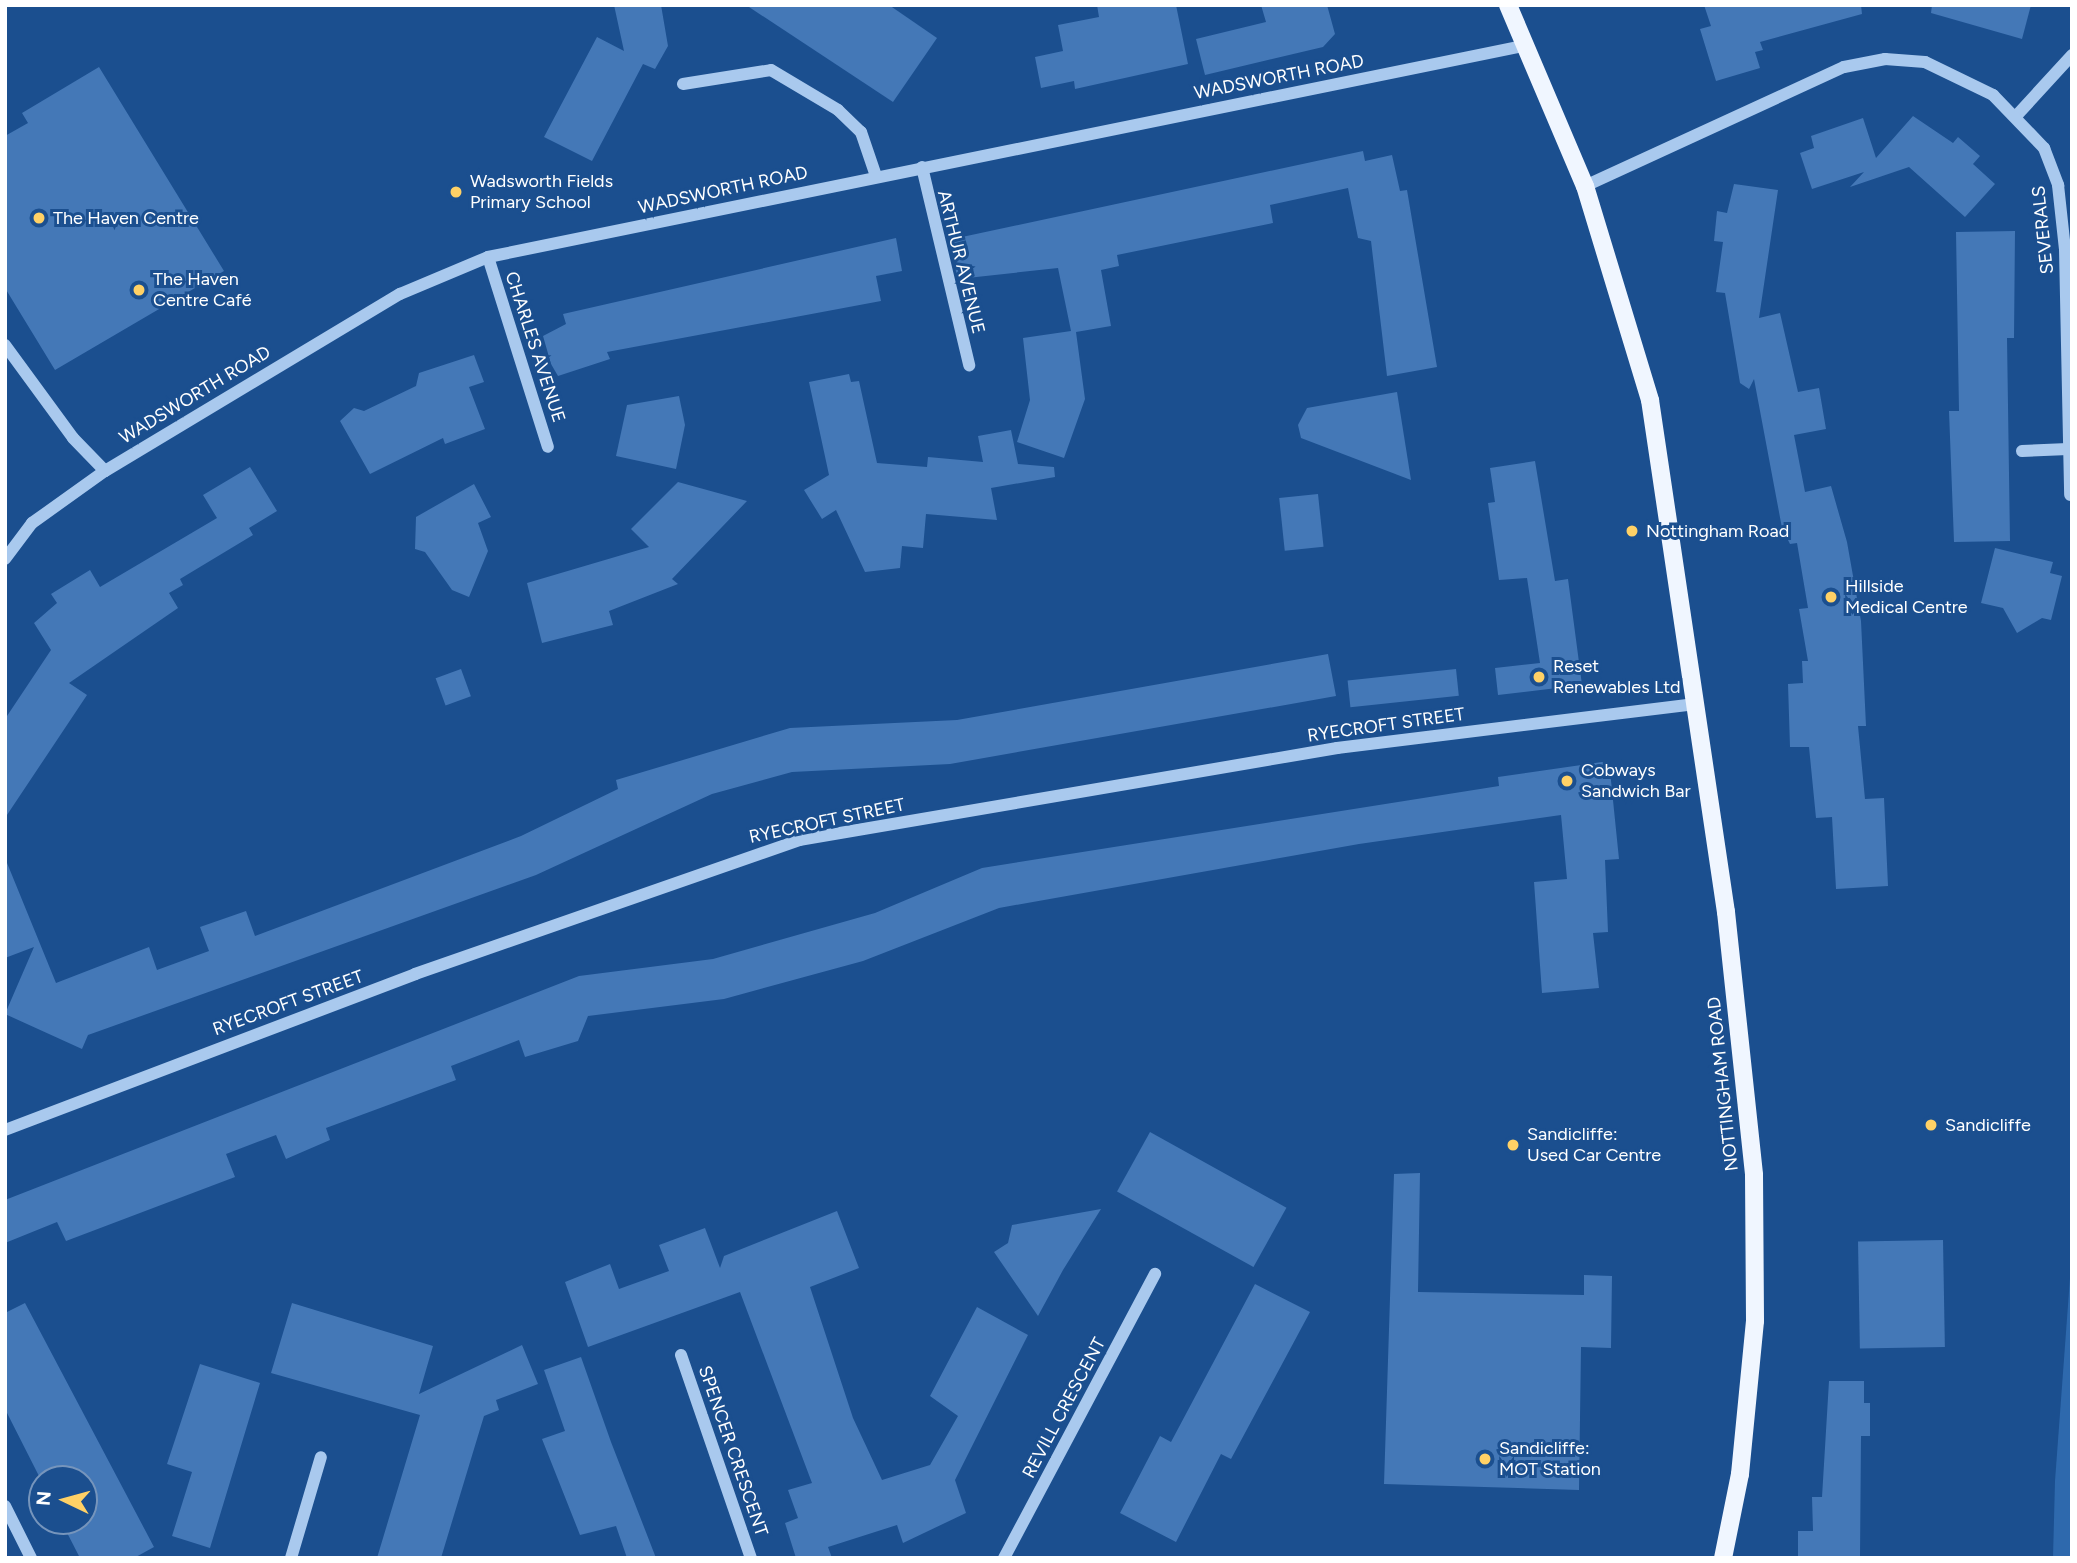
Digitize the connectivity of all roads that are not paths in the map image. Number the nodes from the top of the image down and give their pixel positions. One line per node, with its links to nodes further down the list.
1 (1508, 5): 2 (main road, NOTTINGHAM ROAD)
2 (1528, 45): 6 (street, WADSWORTH ROAD); 8 (main road, NOTTINGHAM ROAD)
3 (2072, 55): 5 (street)
4 (683, 84): 7 (street)
5 (2018, 114): 8 (street, SEVERALS); 13 (street, SEVERALS)
6 (922, 167): 7 (street, WADSWORTH ROAD); 11 (street, ARTHUR AVENUE)
7 (876, 176): 9 (street, WADSWORTH ROAD)
8 (1585, 186): 18 (main road, NOTTINGHAM ROAD)
9 (488, 257): 12 (street, CHARLES AVENUE); 15 (street, WADSWORTH ROAD)
10 (5, 345): 15 (street)
11 (969, 365)
12 (548, 447)
13 (2068, 449): 14 (street); 16 (street, SEVERALS)
14 (2022, 451)
15 (105, 471): 17 (street, WADSWORTH ROAD)
16 (2070, 495)
17 (5, 559)
18 (1695, 704): 19 (street, RYECROFT STREET); 28 (main road, NOTTINGHAM ROAD)
19 (5, 1130)
20 (1155, 1274): 27 (street, REVILL CRESCENT)
21 (681, 1355): 26 (street, SPENCER CRESCENT)
22 (321, 1457): 25 (street)
23 (5, 1506): 24 (street)
24 (31, 1558)
25 (291, 1558)
26 (751, 1558)
27 (1004, 1558)
28 (1723, 1558)

